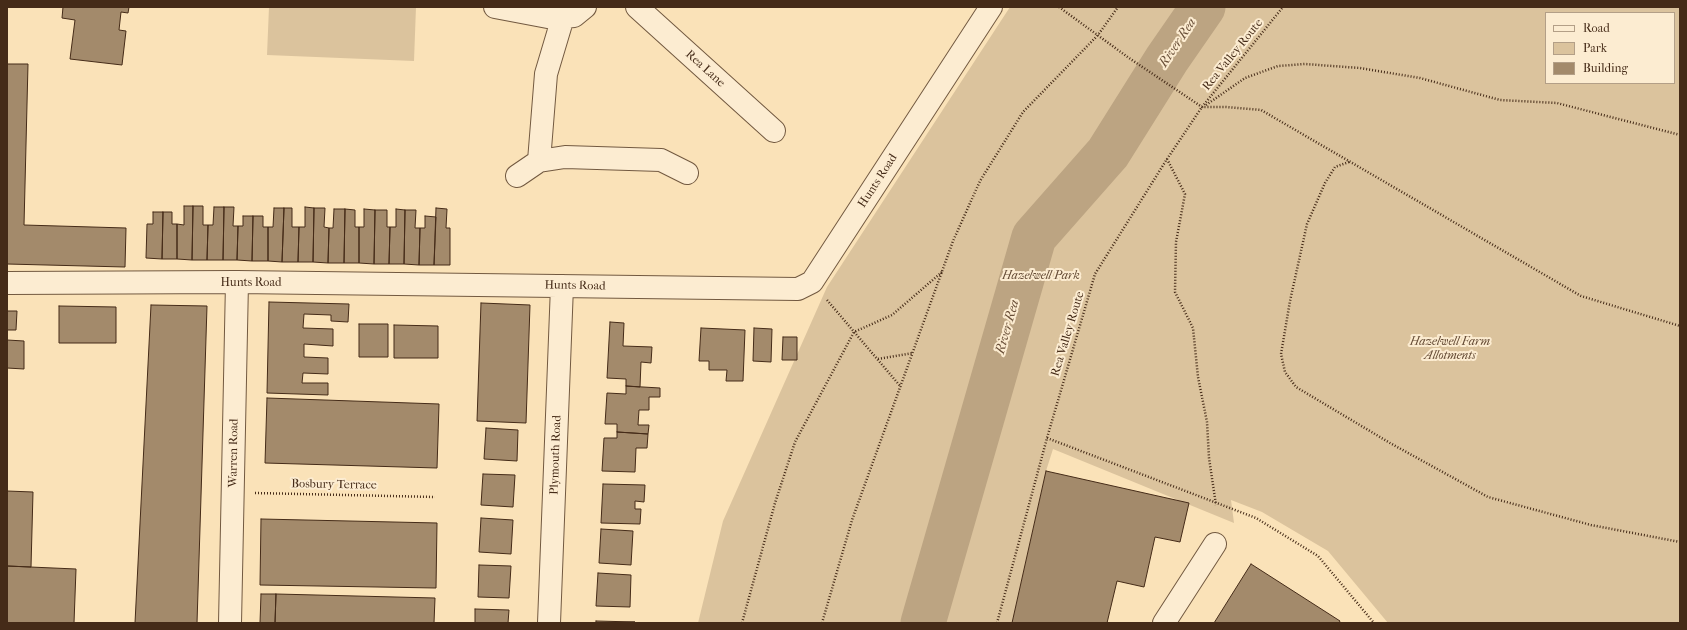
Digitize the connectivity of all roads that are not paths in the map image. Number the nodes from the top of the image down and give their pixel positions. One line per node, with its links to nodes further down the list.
1 (495, 7): 5 (street)
2 (585, 7): 5 (street)
3 (637, 7): 6 (street, Rea Lane)
4 (991, 7): 12 (street, Hunts Road)
5 (563, 17): 7 (street)
6 (774, 131)
7 (540, 161): 8 (street); 9 (street)
8 (687, 173)
9 (517, 176)
10 (237, 282): 11 (street, Hunts Road); 12 (street, Hunts Road); 14 (street, Warren Road)
11 (7, 283)
12 (562, 286): 15 (street, Plymouth Road)
13 (1215, 544): 16 (street)
14 (230, 623)
15 (549, 623)
16 (1164, 623)

